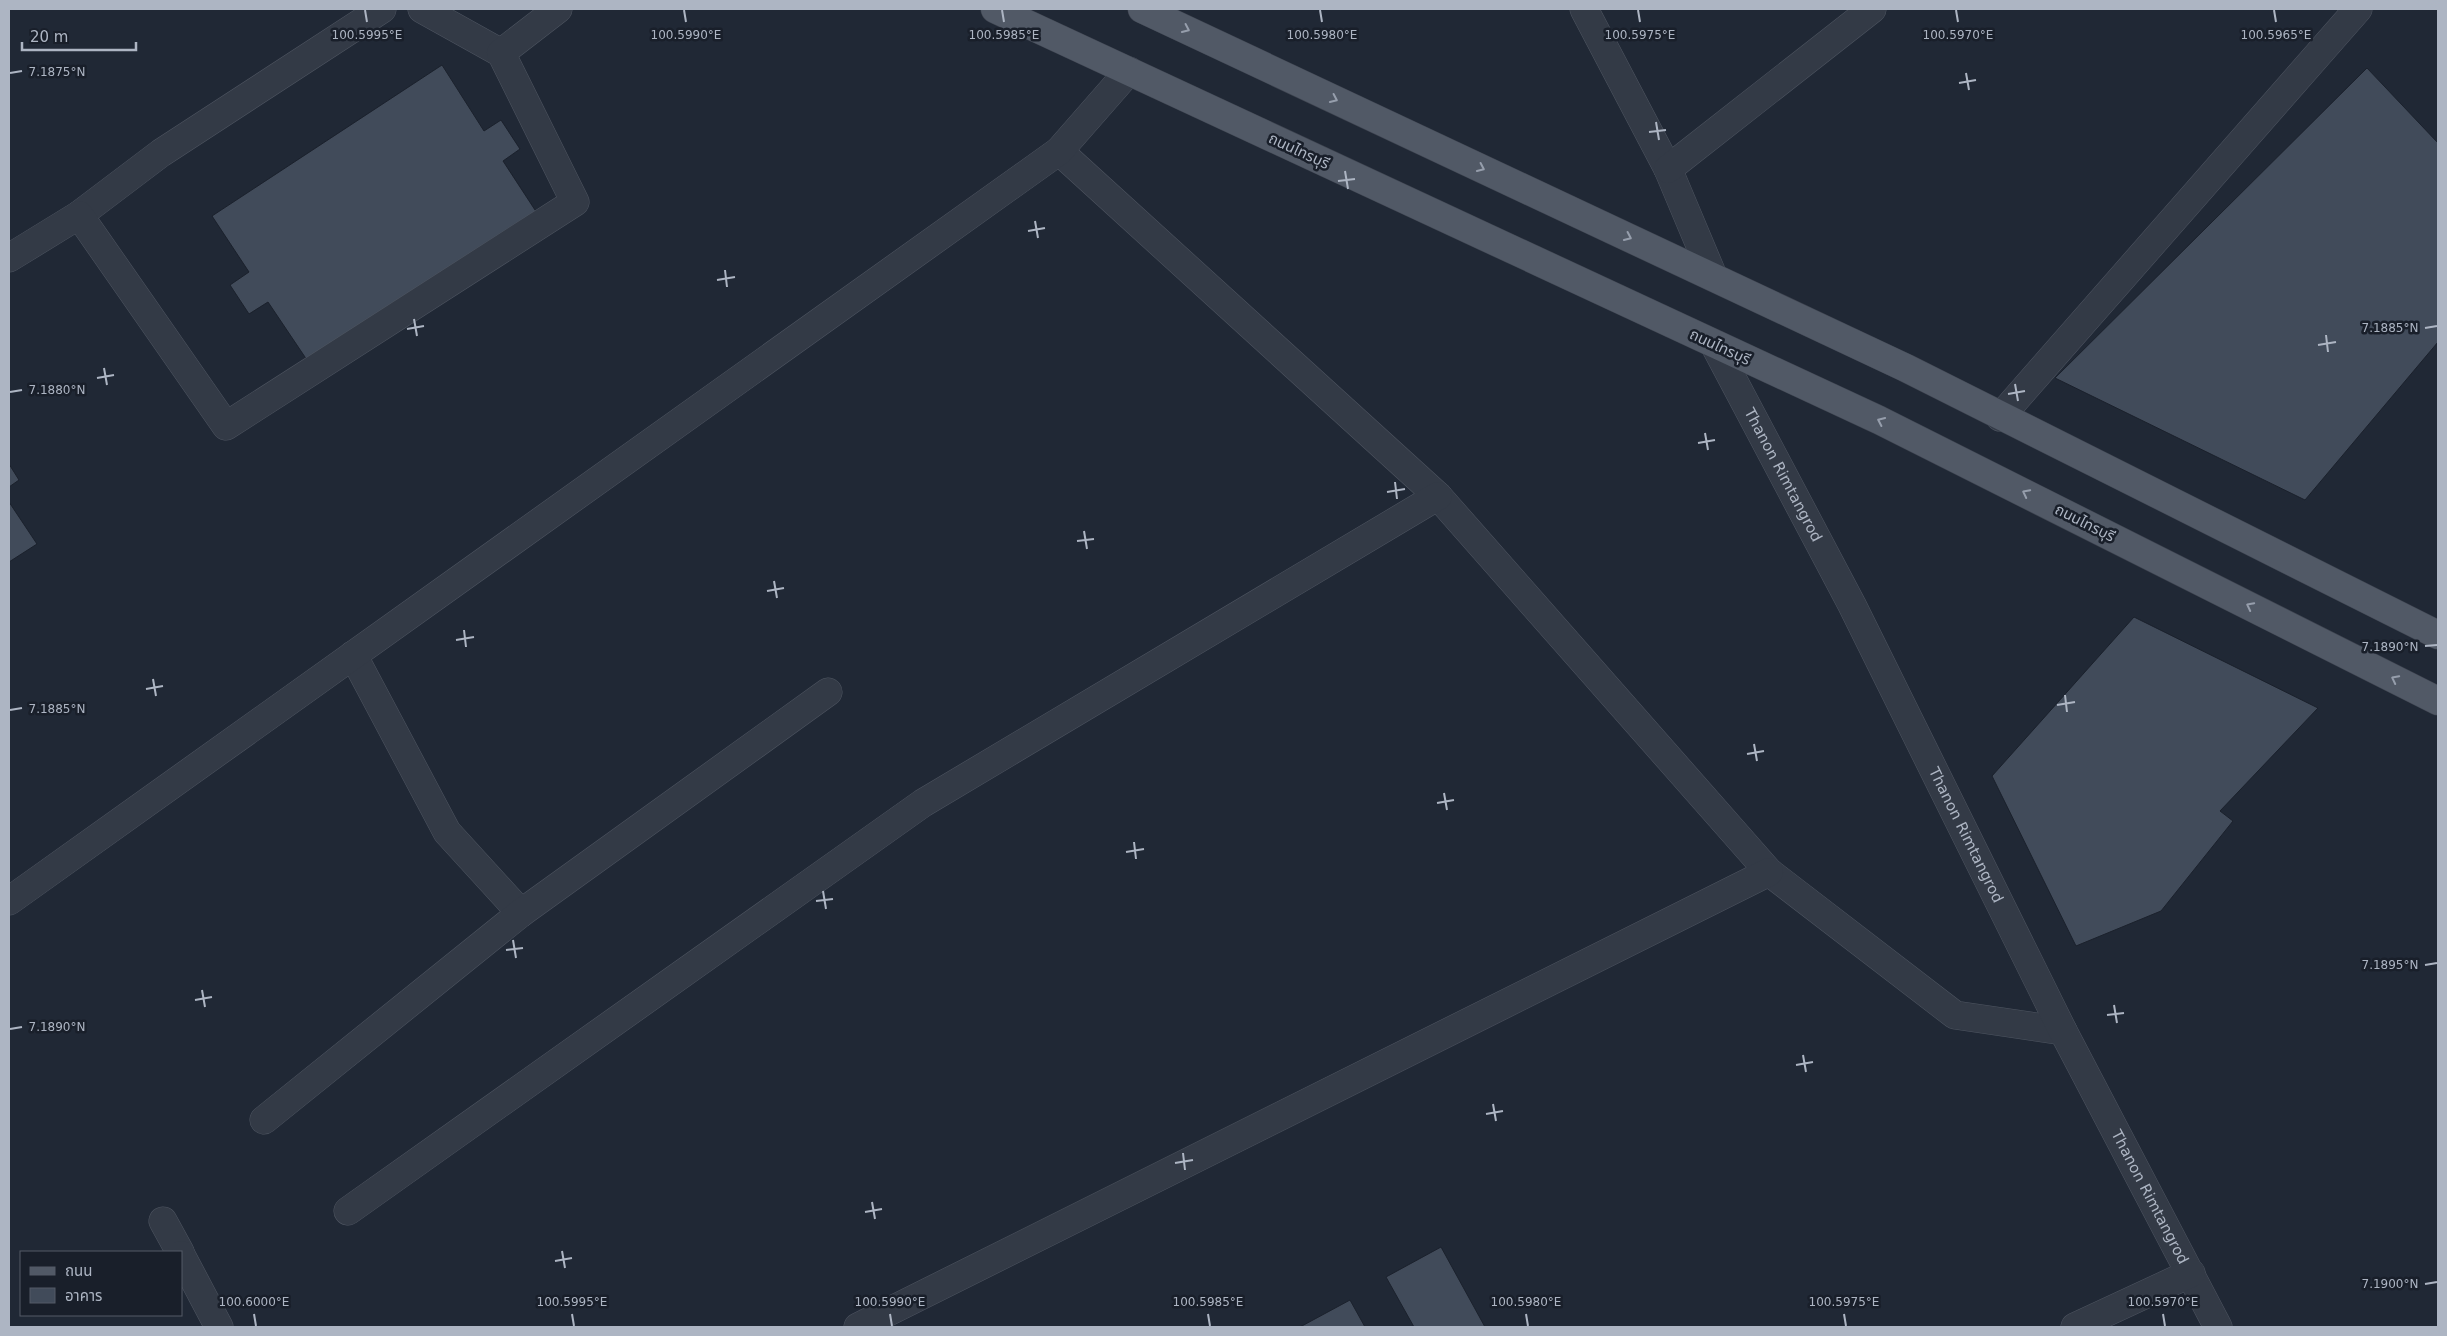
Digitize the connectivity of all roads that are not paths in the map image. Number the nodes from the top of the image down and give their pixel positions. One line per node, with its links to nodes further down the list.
1 (382, 9): 13 (street)
2 (422, 9): 9 (street)
3 (558, 9): 9 (street)
4 (995, 9): 10 (main road, ถนนไทรบุรี)
5 (1142, 9): 15 (main road, one-way to 15)
6 (1584, 9): 12 (street)
7 (1872, 9): 12 (street)
8 (2358, 9): 17 (street)
9 (501, 53): 13 (street)
10 (1129, 71): 11 (street); 16 (main road, ถนนไทรบุรี)
11 (1059, 151): 18 (street); 20 (street)
12 (1668, 169): 15 (street)
13 (79, 215): 14 (street)
14 (9, 258)
15 (1713, 276): 17 (main road)
16 (1714, 344): 22 (main road, ถนนไทรบุรี, one-way to 16); 26 (street, Thanon Rimtangrod)
17 (2000, 417): 19 (main road)
18 (1438, 496): 23 (street); 28 (street)
19 (2438, 635)
20 (353, 655): 24 (street); 25 (street)
21 (828, 692): 25 (street)
22 (2438, 701)
23 (1769, 872): 26 (street); 34 (street)
24 (9, 901)
25 (521, 913): 27 (street)
26 (2063, 1030): 32 (street, Thanon Rimtangrod)
27 (264, 1120)
28 (348, 1211)
29 (164, 1221): 30 (street)
30 (179, 1251)
31 (182, 1258): 33 (street)
32 (2191, 1274): 35 (street); 36 (street, Thanon Rimtangrod)
33 (219, 1327)
34 (858, 1327)
35 (2075, 1327)
36 (2218, 1327)

